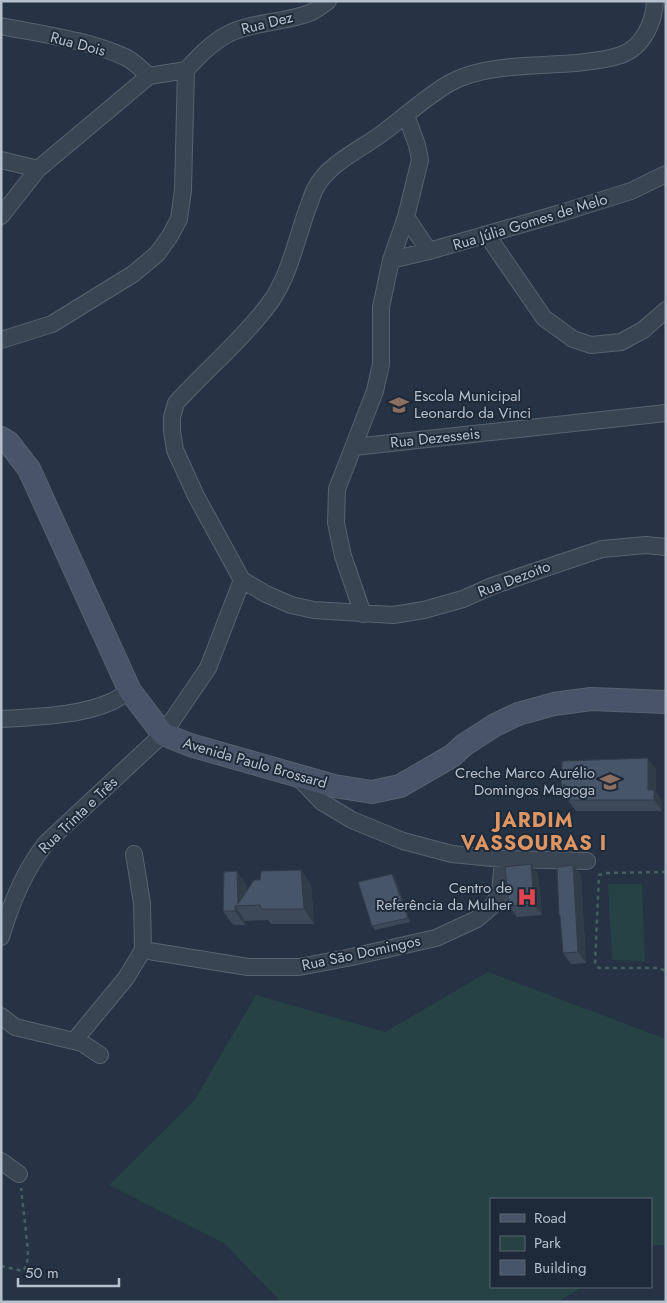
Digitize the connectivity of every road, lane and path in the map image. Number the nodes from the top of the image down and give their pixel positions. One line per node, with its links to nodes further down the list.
1 (328, 1): 4 (street, Rua Dez)
2 (655, 1): 6 (street)
3 (1, 26): 5 (street, Rua Dois)
4 (186, 70): 5 (street); 16 (street)
5 (149, 76): 8 (street)
6 (406, 115): 11 (street); 21 (street)
7 (1, 160): 8 (street)
8 (38, 169): 10 (street)
9 (666, 174): 12 (street, Rua Júlia Gomes de Melo)
10 (1, 216)
11 (406, 217): 13 (street); 14 (street)
12 (488, 235): 13 (street, Rua Júlia Gomes de Melo); 15 (street)
13 (430, 252): 14 (street, Rua Júlia Gomes de Melo)
14 (391, 260): 19 (street)
15 (666, 310)
16 (1, 340)
17 (666, 413): 19 (street, Rua Dezesseis)
18 (4, 442): 23 (main road, Avenida Paulo Brossard)
19 (354, 447): 22 (street)
20 (666, 547): 22 (street, Rua Dezoito)
21 (242, 580): 22 (street, Rua Dezoito); 26 (street, Rua Trinta e Três)
22 (362, 614)
23 (130, 691): 25 (street); 26 (main road, Avenida Paulo Brossard)
24 (666, 702): 27 (main road, Avenida Paulo Brossard)
25 (1, 719)
26 (163, 734): 27 (main road, Avenida Paulo Brossard); 32 (street, Rua Trinta e Três)
27 (296, 775): 29 (street)
28 (134, 854): 33 (street)
29 (503, 859): 30 (street); 33 (street, Rua São Domingos)
30 (587, 860)
31 (666, 872): 34 (path)
32 (1, 937)
33 (142, 950): 36 (street)
34 (666, 970)
35 (1, 1016): 36 (street)
36 (74, 1041): 37 (street)
37 (100, 1056)
38 (1, 1161): 39 (street)
39 (19, 1174): 40 (path)
40 (1, 1266)

